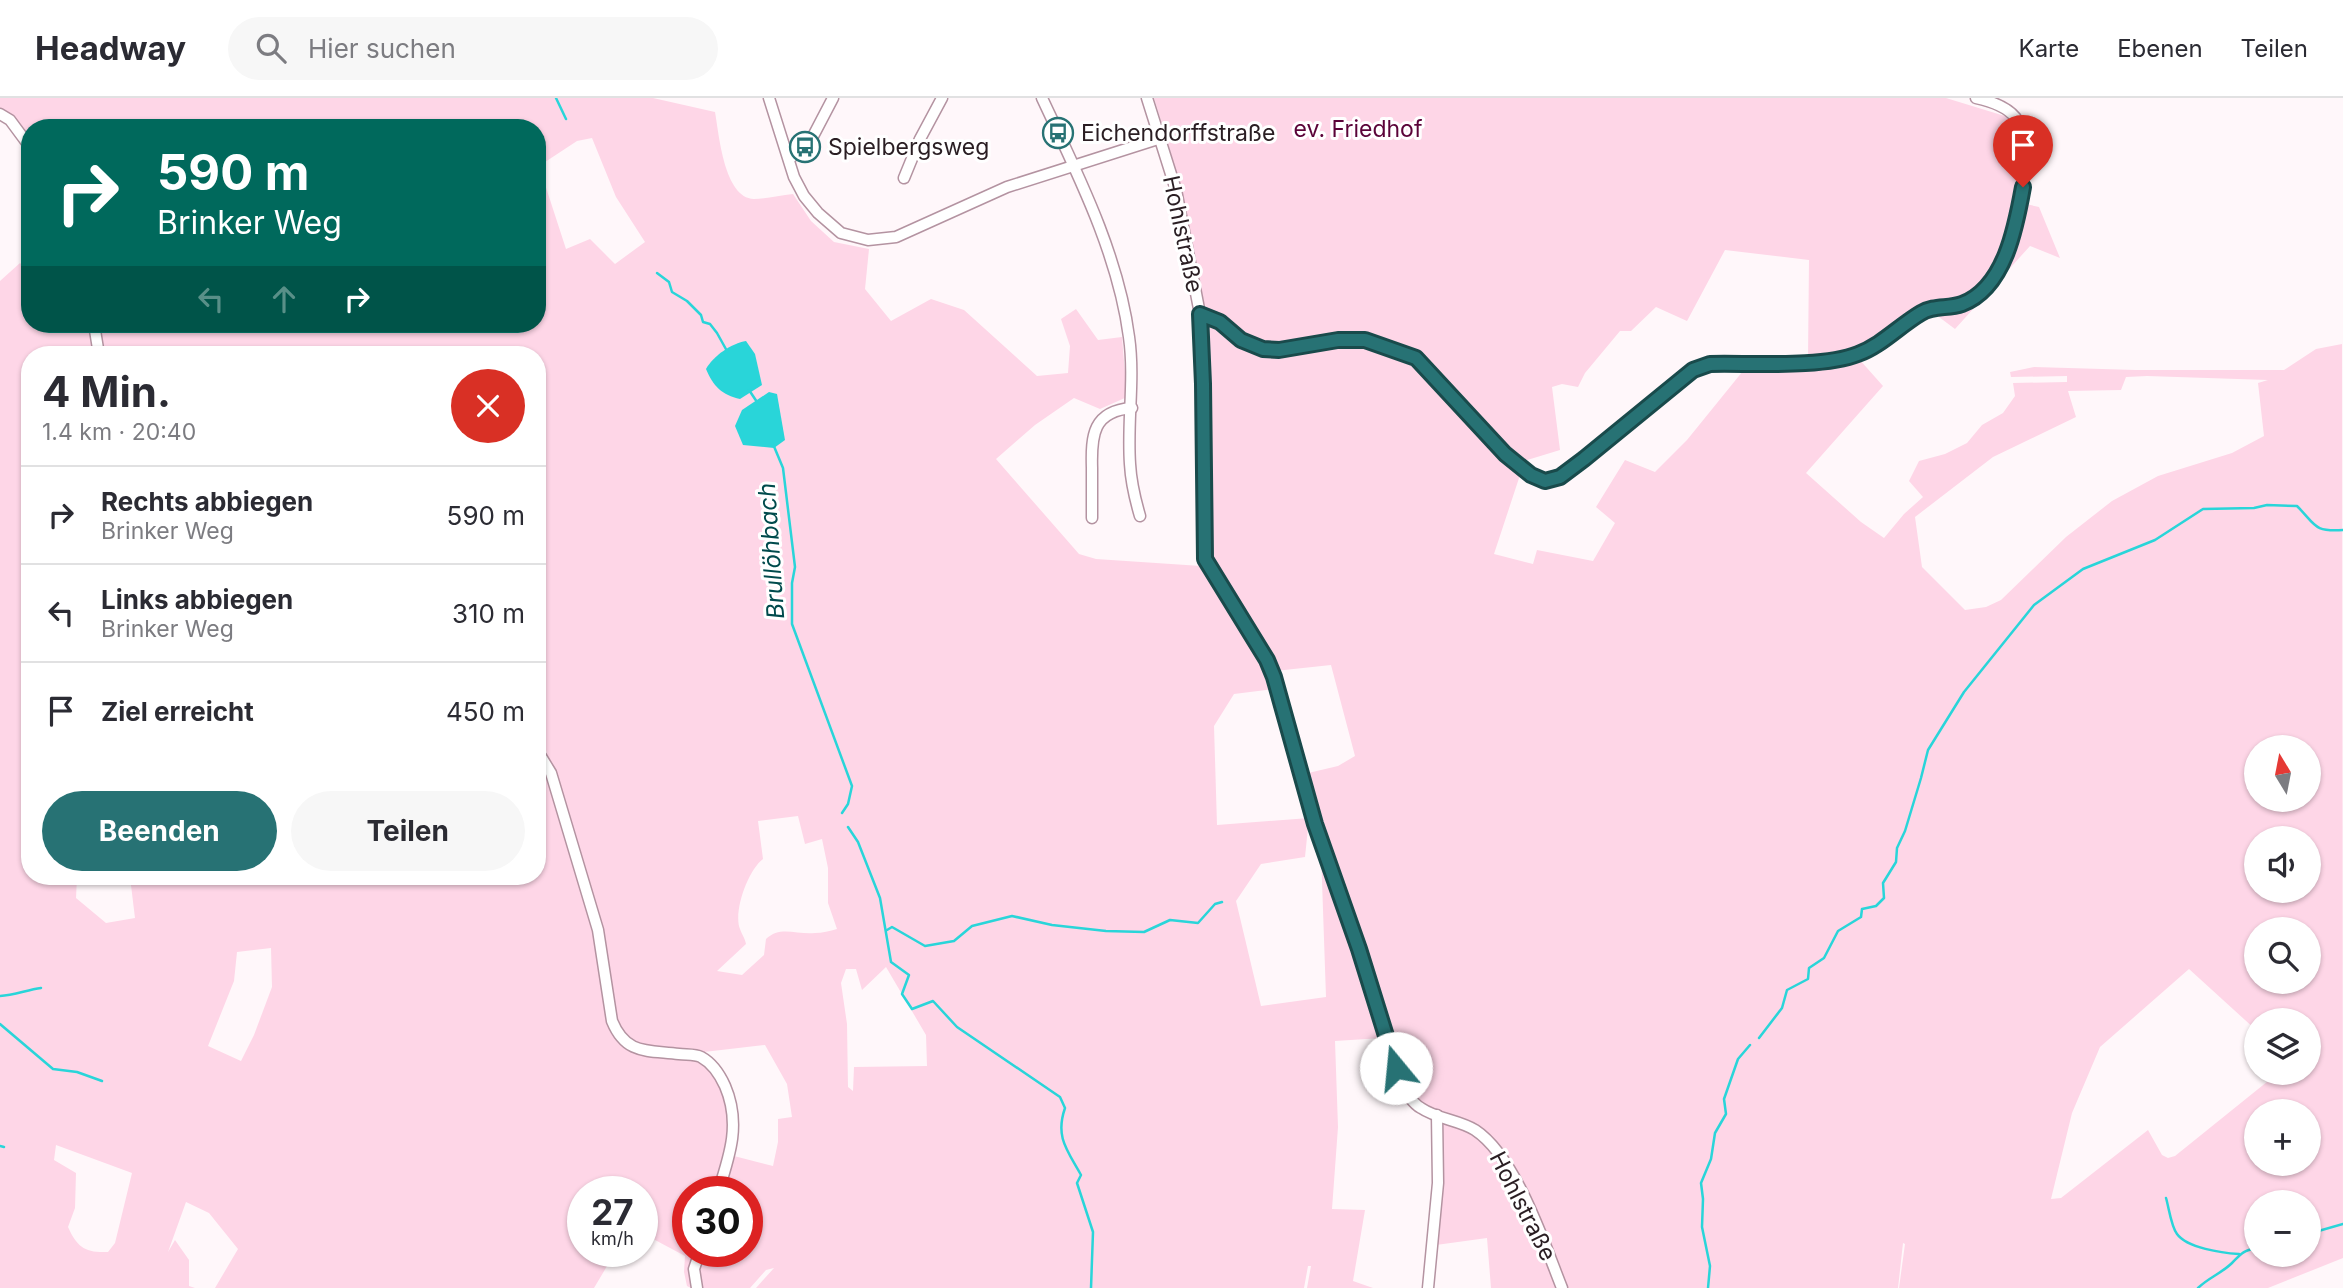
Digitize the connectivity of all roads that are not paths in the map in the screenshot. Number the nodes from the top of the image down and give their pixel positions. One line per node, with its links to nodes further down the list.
1 (769, 98): 10 (street)
2 (833, 98): 10 (street)
3 (942, 98): 12 (street)
4 (1042, 98): 11 (street)
5 (1147, 98): 9 (street, Hohlstraße)
6 (1976, 98): 13 (street)
7 (0, 114): 8 (street)
8 (21, 135)
9 (1161, 138): 11 (street); 13 (street, Hohlstraße)
10 (789, 159): 11 (street)
11 (1073, 165): 14 (street)
12 (904, 178)
13 (1200, 314): 18 (street, Hohlstraße)
14 (1132, 408): 15 (street); 16 (street)
15 (1140, 516)
16 (1092, 518)
17 (546, 765): 19 (street)
18 (1437, 1115): 22 (street); 23 (street, Hohlstraße)
19 (723, 1176)
20 (695, 1267): 21 (street)
21 (697, 1288)
22 (1428, 1288)
23 (1562, 1288)

